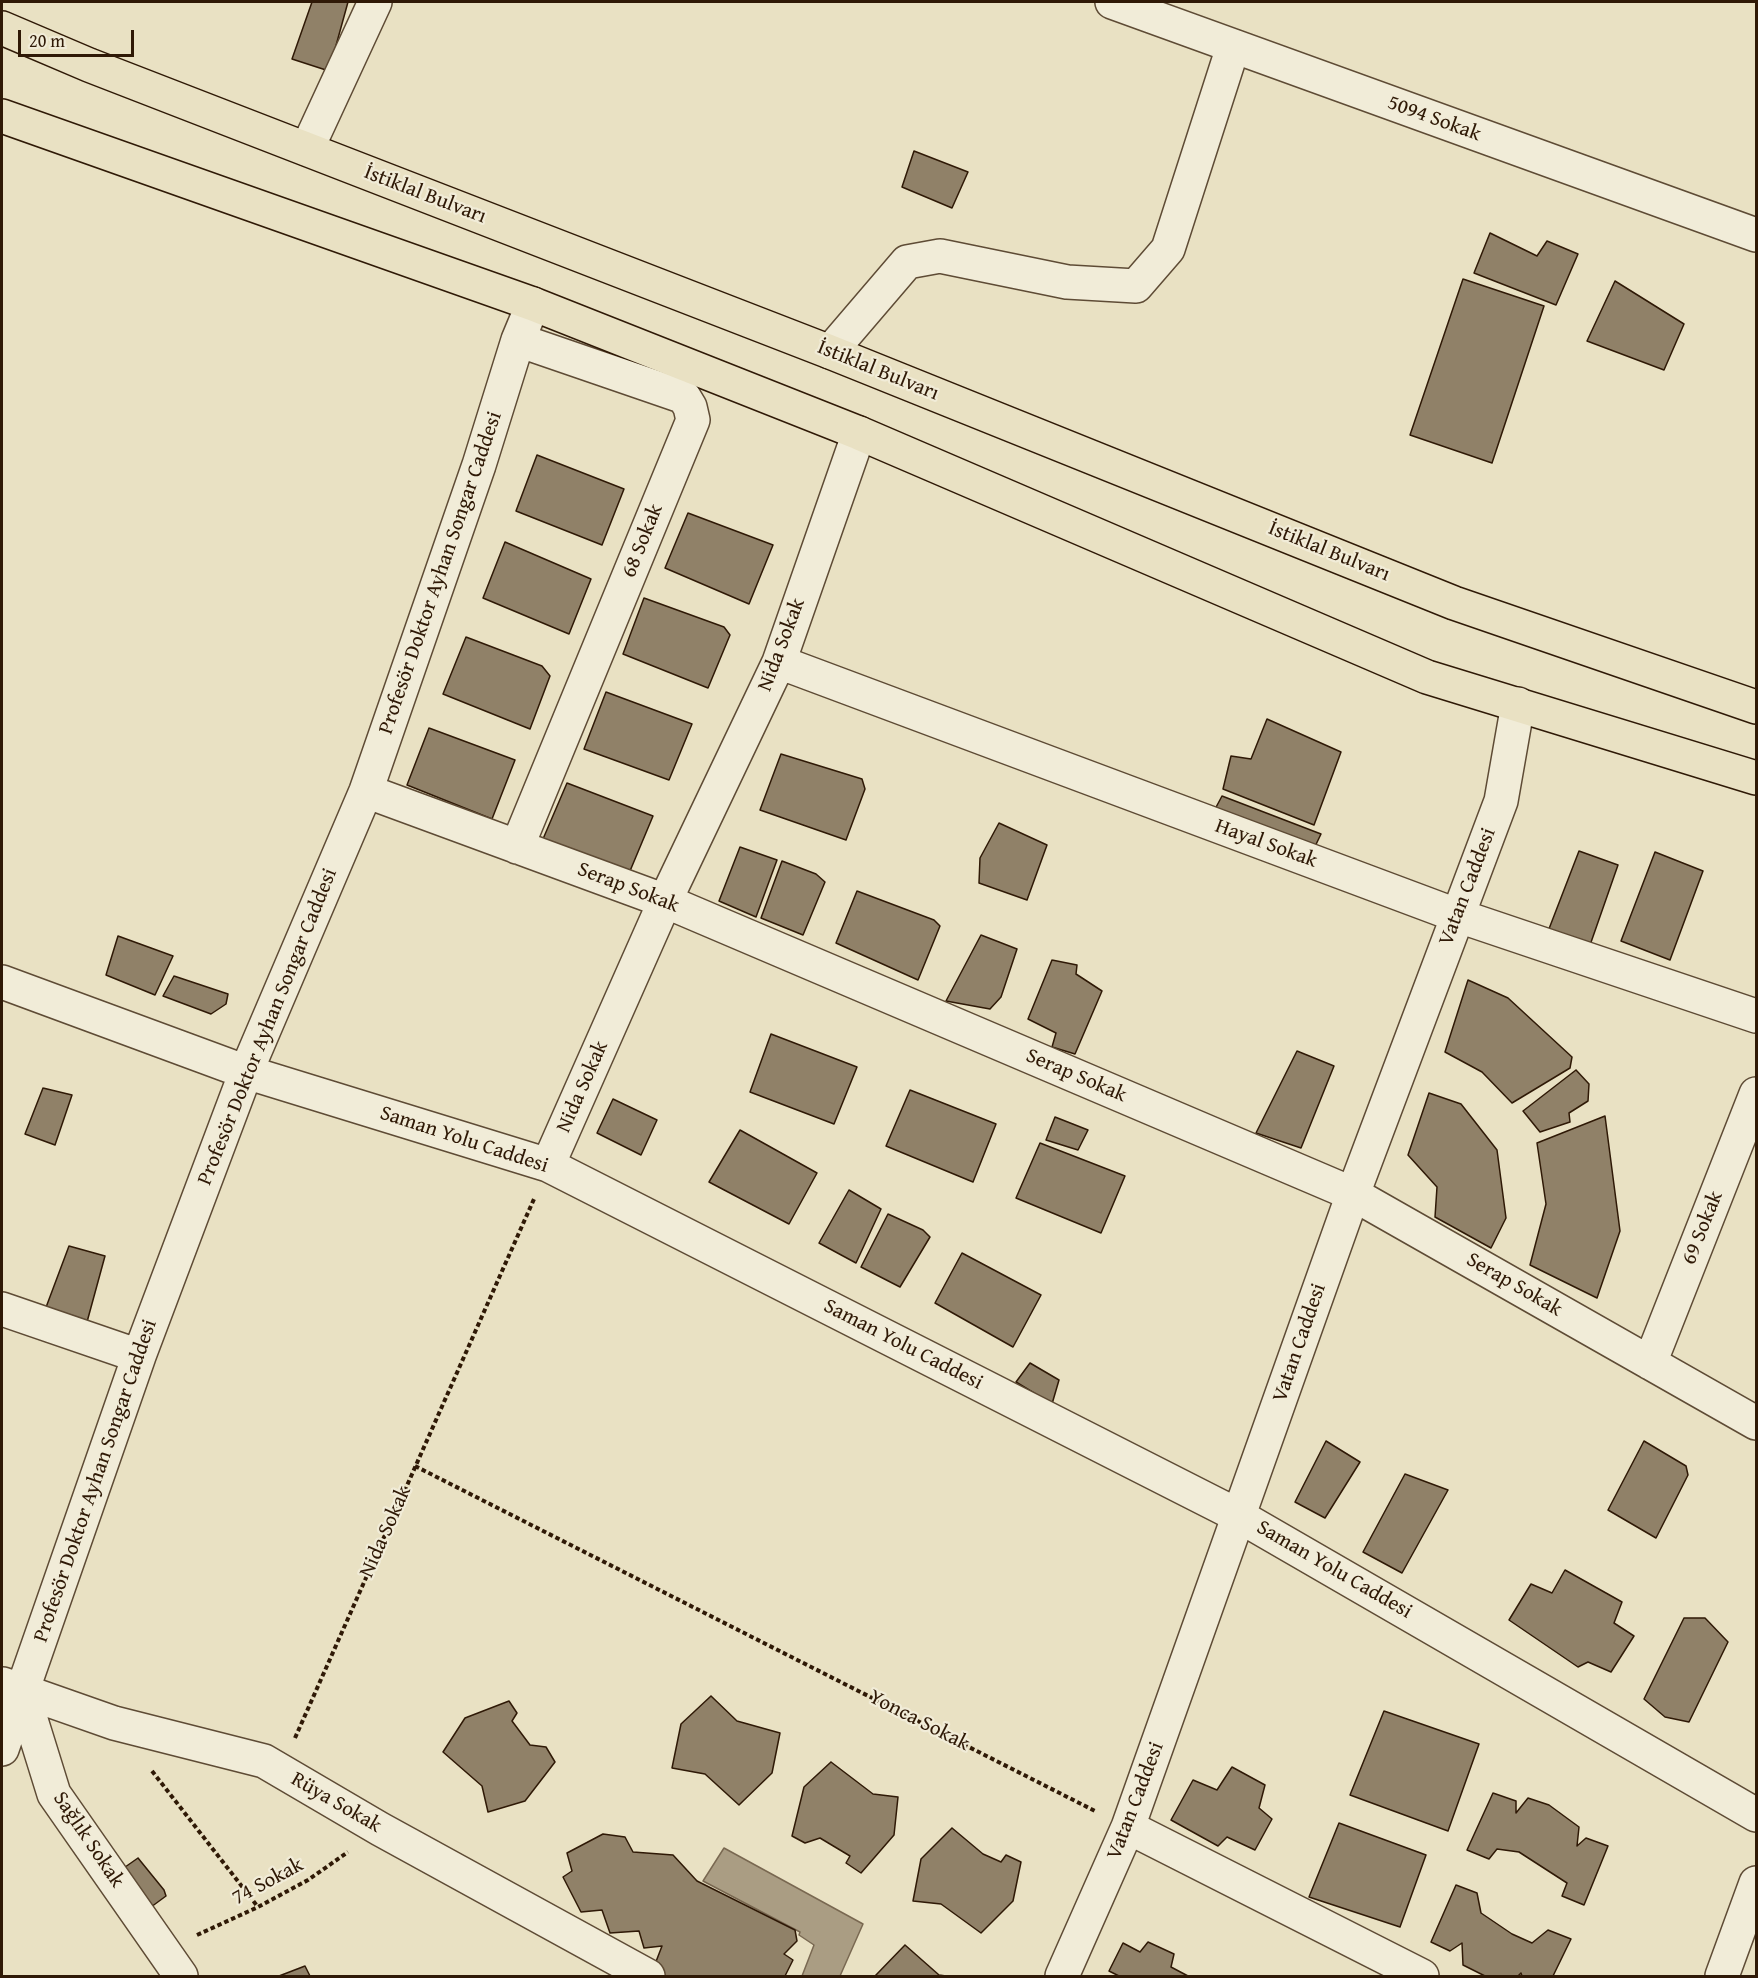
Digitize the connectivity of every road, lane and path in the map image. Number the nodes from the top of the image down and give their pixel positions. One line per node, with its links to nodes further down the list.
1 (375, 2): 6 (street)
2 (1112, 2): 4 (street, 5094 Sokak)
3 (2, 28): 6 (main road, İstiklal Bulvarı)
4 (1233, 47): 7 (street, 5094 Sokak); 10 (street)
5 (2, 116): 8 (main road)
6 (308, 149): 10 (main road, İstiklal Bulvarı)
7 (1756, 235)
8 (533, 304): 9 (street, Profesör Doktor Ayhan Songar Caddesi); 11 (main road)
9 (518, 340): 16 (street, Profesör Doktor Ayhan Songar Caddesi); 17 (street, 68 Sokak)
10 (831, 351): 14 (main road, İstiklal Bulvarı)
11 (859, 433): 12 (street, Nida Sokak); 13 (main road)
12 (778, 662): 18 (street, Nida Sokak); 19 (street, Hayal Sokak)
13 (1518, 704): 15 (main road); 19 (street, Vatan Caddesi)
14 (1756, 706)
15 (1756, 778)
16 (366, 791): 17 (street, Serap Sokak); 22 (street, Profesör Doktor Ayhan Songar Caddesi)
17 (518, 847): 18 (street, Serap Sokak)
18 (665, 901): 24 (street, Nida Sokak); 25 (street, Serap Sokak)
19 (1456, 915): 21 (street, Hayal Sokak); 25 (street, Vatan Caddesi)
20 (2, 982): 22 (street, Saman Yolu Caddesi)
21 (1756, 1016)
22 (246, 1072): 24 (street, Saman Yolu Caddesi); 27 (street, Profesör Doktor Ayhan Songar Caddesi)
23 (1756, 1094): 28 (street, 69 Sokak)
24 (548, 1165): 30 (path, Nida Sokak); 31 (street, Saman Yolu Caddesi)
25 (1353, 1194): 28 (street, Serap Sokak); 31 (street, Vatan Caddesi)
26 (2, 1309): 27 (street)
27 (139, 1356): 32 (street, Profesör Doktor Ayhan Songar Caddesi)
28 (1650, 1363): 29 (street, Serap Sokak)
29 (1756, 1423)
30 (415, 1466): 35 (path, Nida Sokak); 37 (path, Yonca Sokak)
31 (1239, 1516): 36 (street, Saman Yolu Caddesi); 37 (street, Vatan Caddesi)
32 (12, 1687): 33 (street, Profesör Doktor Ayhan Songar Caddesi); 35 (street, Rüya Sokak); 41 (street, Sağlık Sokak)
33 (2, 1749)
34 (150, 1769): 40 (path)
35 (280, 1771): 38 (street, Rüya Sokak)
36 (1756, 1815)
37 (1128, 1827): 44 (street, Vatan Caddesi); 45 (street)
38 (380, 1829): 40 (path, 74 Sokak); 43 (street, Rüya Sokak)
39 (1756, 1883): 46 (street)
40 (258, 1907): 41 (path, 74 Sokak)
41 (163, 1950): 42 (street, Sağlık Sokak)
42 (181, 1977)
43 (648, 1977)
44 (1062, 1977)
45 (1422, 1977)
46 (1722, 1977)

